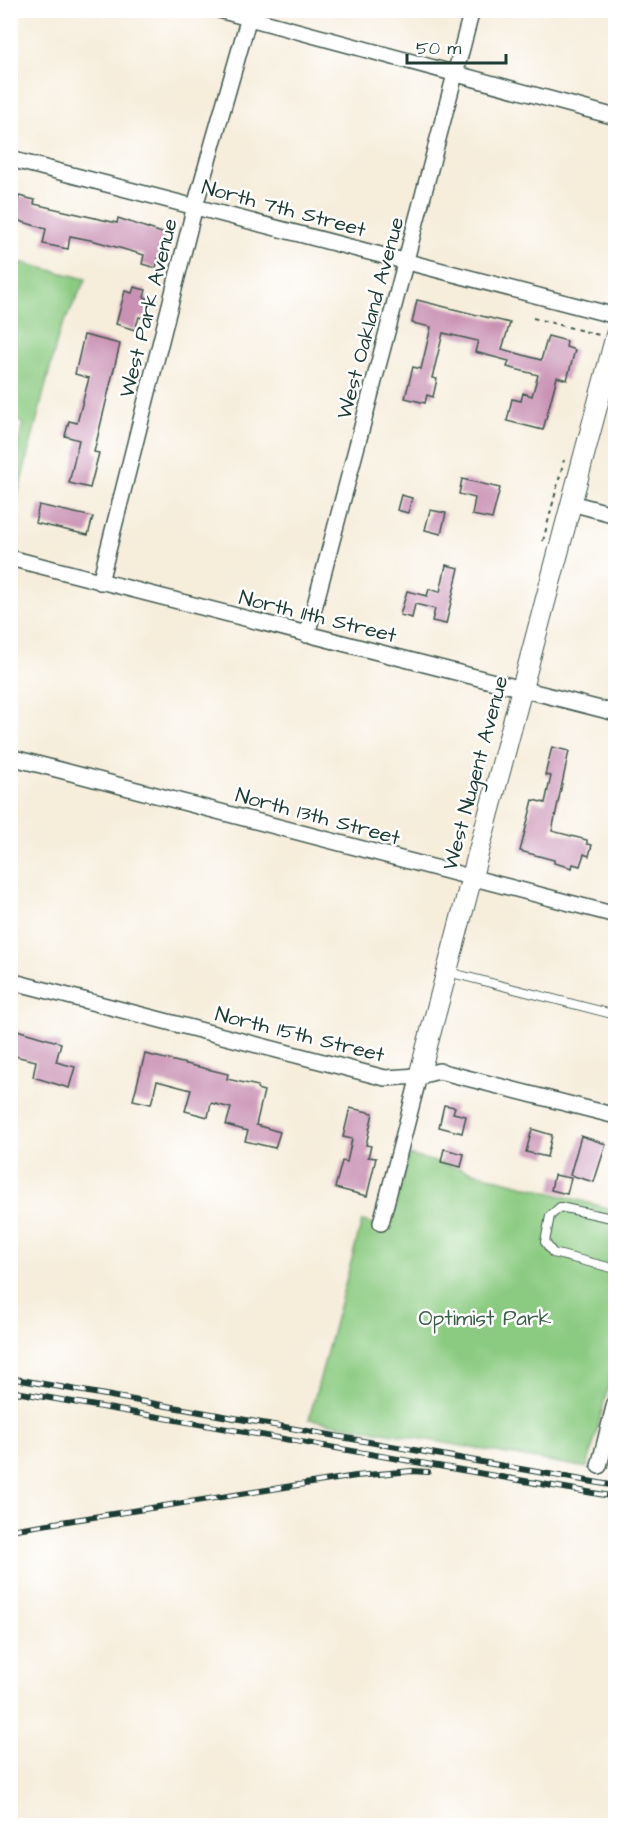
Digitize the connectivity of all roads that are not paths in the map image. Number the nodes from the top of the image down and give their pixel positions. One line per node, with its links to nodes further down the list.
1 (219, 10): 3 (street)
2 (472, 10): 4 (street, West Oakland Avenue)
3 (250, 14): 4 (street); 7 (street, West Park Avenue)
4 (456, 73): 5 (street); 8 (street, West Oakland Avenue)
5 (615, 117)
6 (10, 159): 7 (street, North 7th Street)
7 (195, 206): 8 (street, North 7th Street); 14 (street, West Park Avenue)
8 (406, 263): 9 (street, North 7th Street); 15 (street, West Oakland Avenue)
9 (615, 316)
10 (606, 335): 11 (street, West Nugent Avenue)
11 (571, 503): 12 (street); 16 (street, West Nugent Avenue)
12 (615, 515)
13 (10, 558): 14 (street, North 11th Street)
14 (100, 582): 15 (street, North 11th Street)
15 (307, 635): 16 (street, North 11th Street)
16 (522, 690): 17 (street, North 11th Street); 19 (street, West Nugent Avenue)
17 (615, 713)
18 (10, 758): 19 (street, North 13th Street)
19 (472, 878): 20 (street, North 13th Street); 21 (street, West Nugent Avenue)
20 (615, 915)
21 (447, 972): 23 (lane); 24 (street, West Nugent Avenue)
22 (10, 981): 24 (street, North 15th Street)
23 (615, 1015)
24 (419, 1076): 25 (street, North 15th Street); 27 (street, West Nugent Avenue)
25 (615, 1116)
26 (615, 1219): 28 (lane)
27 (381, 1223)
28 (615, 1269)
29 (615, 1399): 30 (street)
30 (599, 1467)

